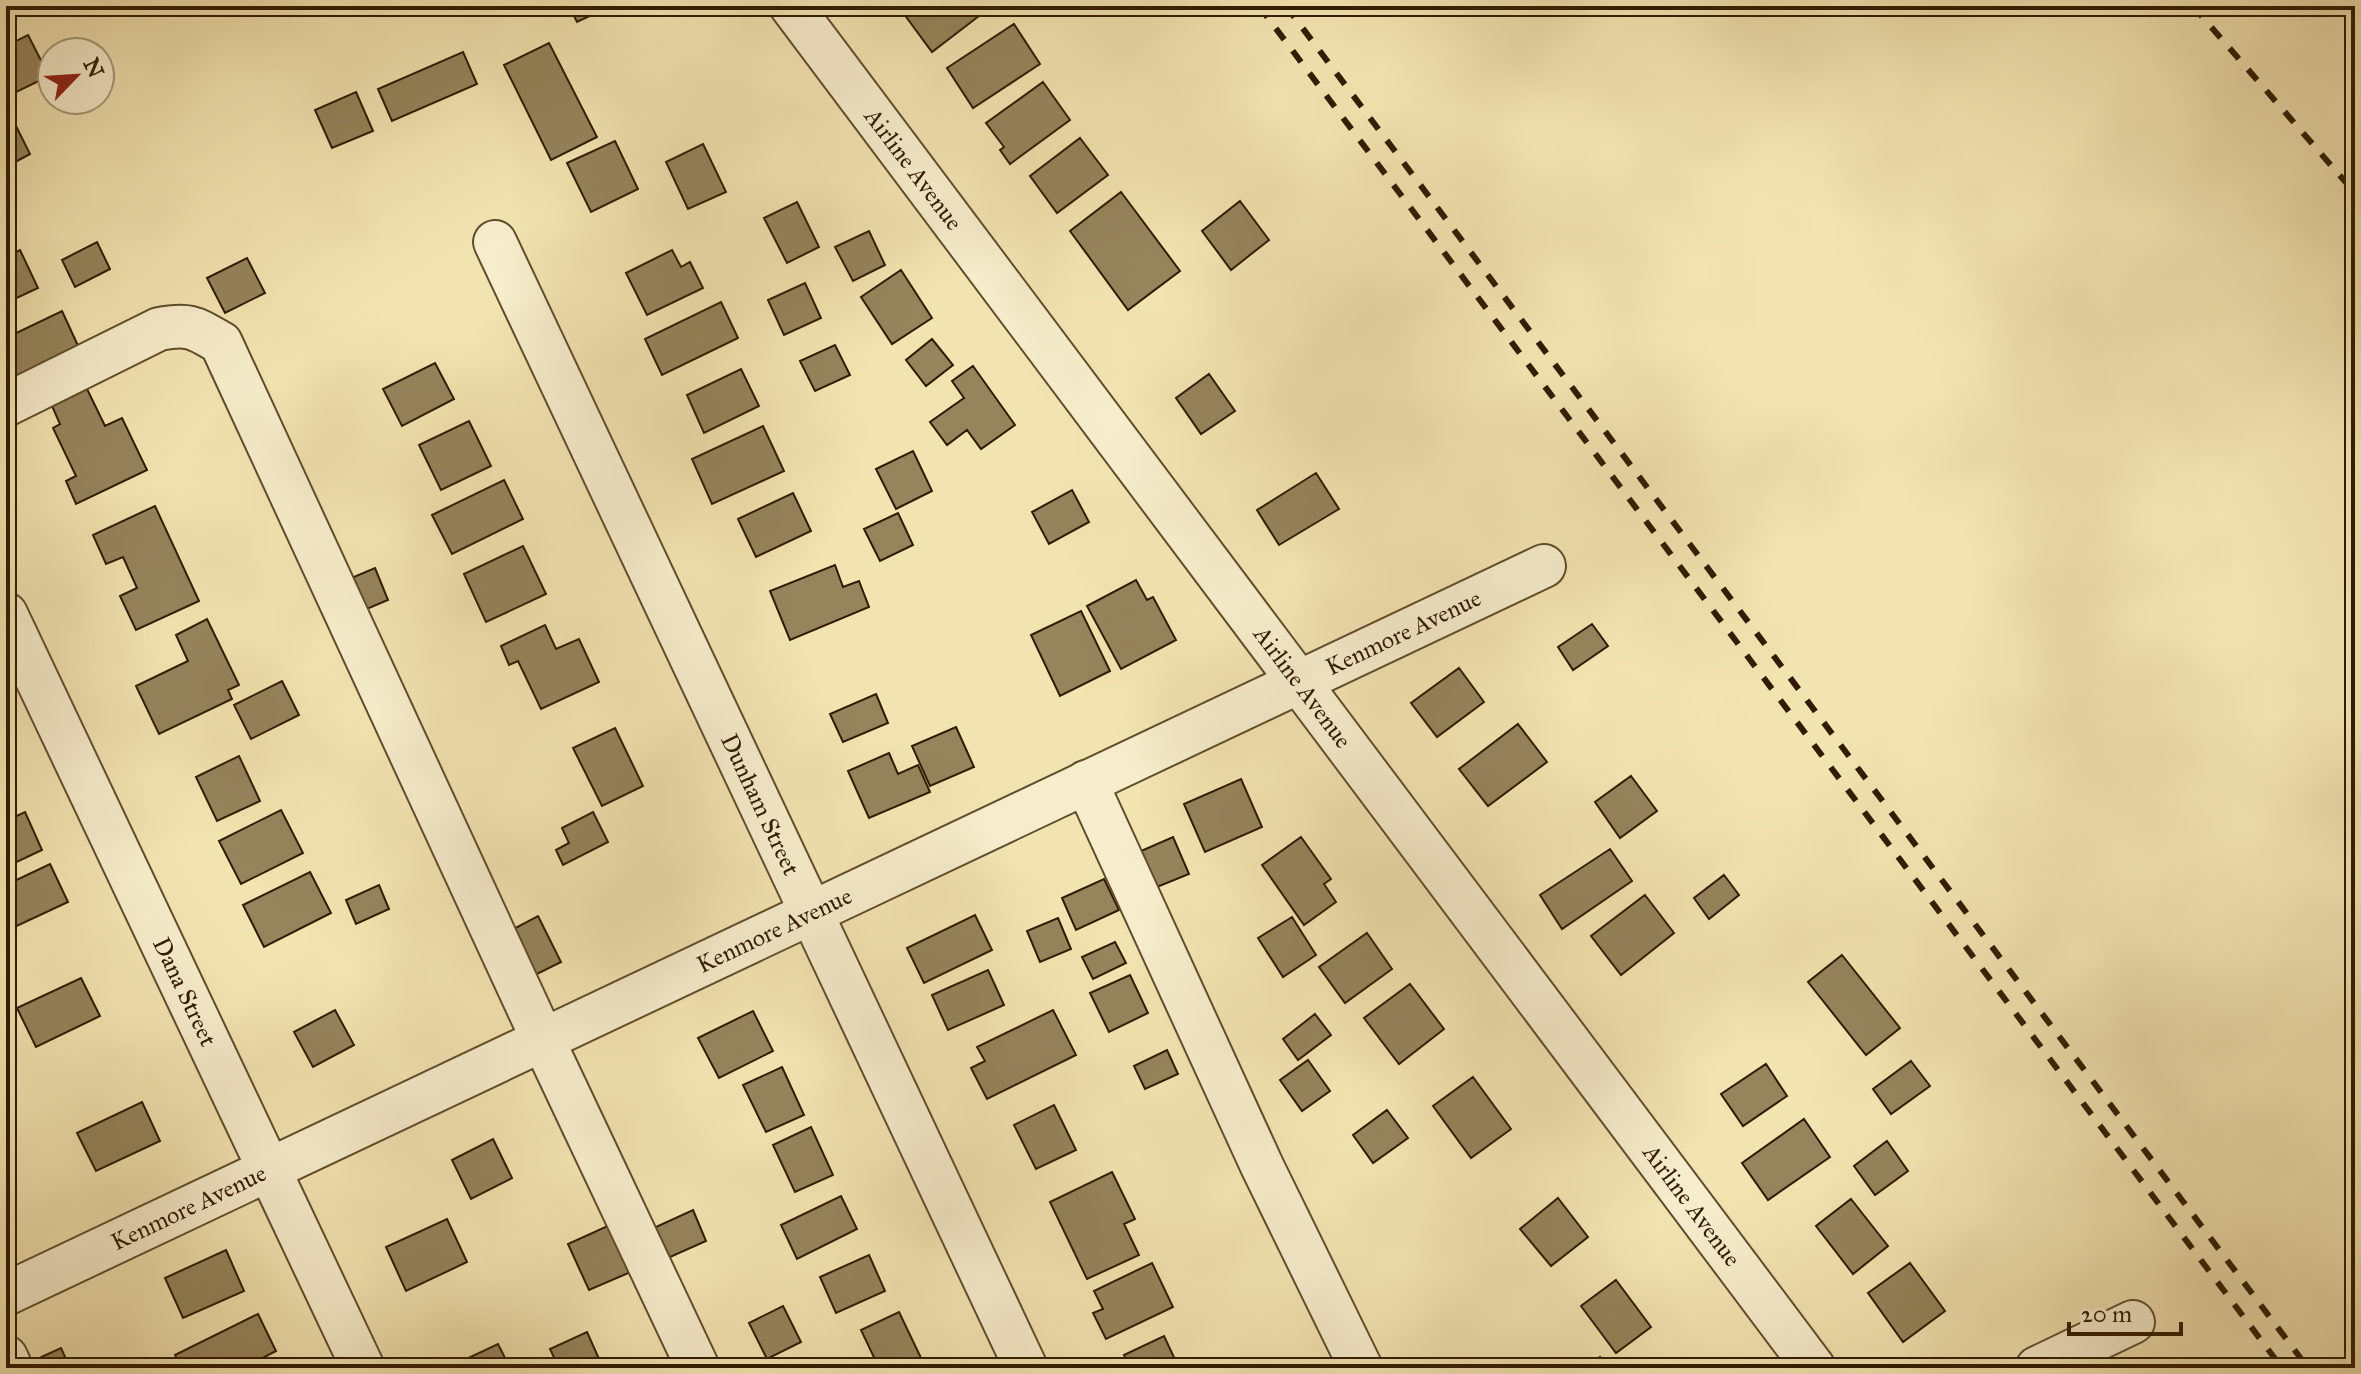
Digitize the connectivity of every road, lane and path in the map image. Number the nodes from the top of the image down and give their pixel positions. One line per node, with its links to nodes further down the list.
1 (791, 6): 6 (street, Airline Avenue)
2 (495, 242): 8 (street, Dunham Street)
3 (6, 405): 9 (street)
4 (1544, 566): 6 (street, Kenmore Avenue)
5 (6, 614): 10 (street, Dana Street)
6 (1298, 682): 7 (street, Kenmore Avenue); 19 (street, Airline Avenue)
7 (1086, 782): 8 (street, Kenmore Avenue); 18 (street)
8 (810, 912): 9 (street, Kenmore Avenue); 17 (street, Dunham Street)
9 (543, 1040): 10 (street, Kenmore Avenue); 16 (street)
10 (269, 1168): 11 (street, Kenmore Avenue); 15 (street, Dana Street)
11 (6, 1294)
12 (2133, 1322): 20 (street)
13 (6, 1357): 14 (street)
14 (11, 1368)
15 (363, 1368)
16 (698, 1368)
17 (1026, 1368)
18 (1361, 1368)
19 (1814, 1368)
20 (2037, 1368)

